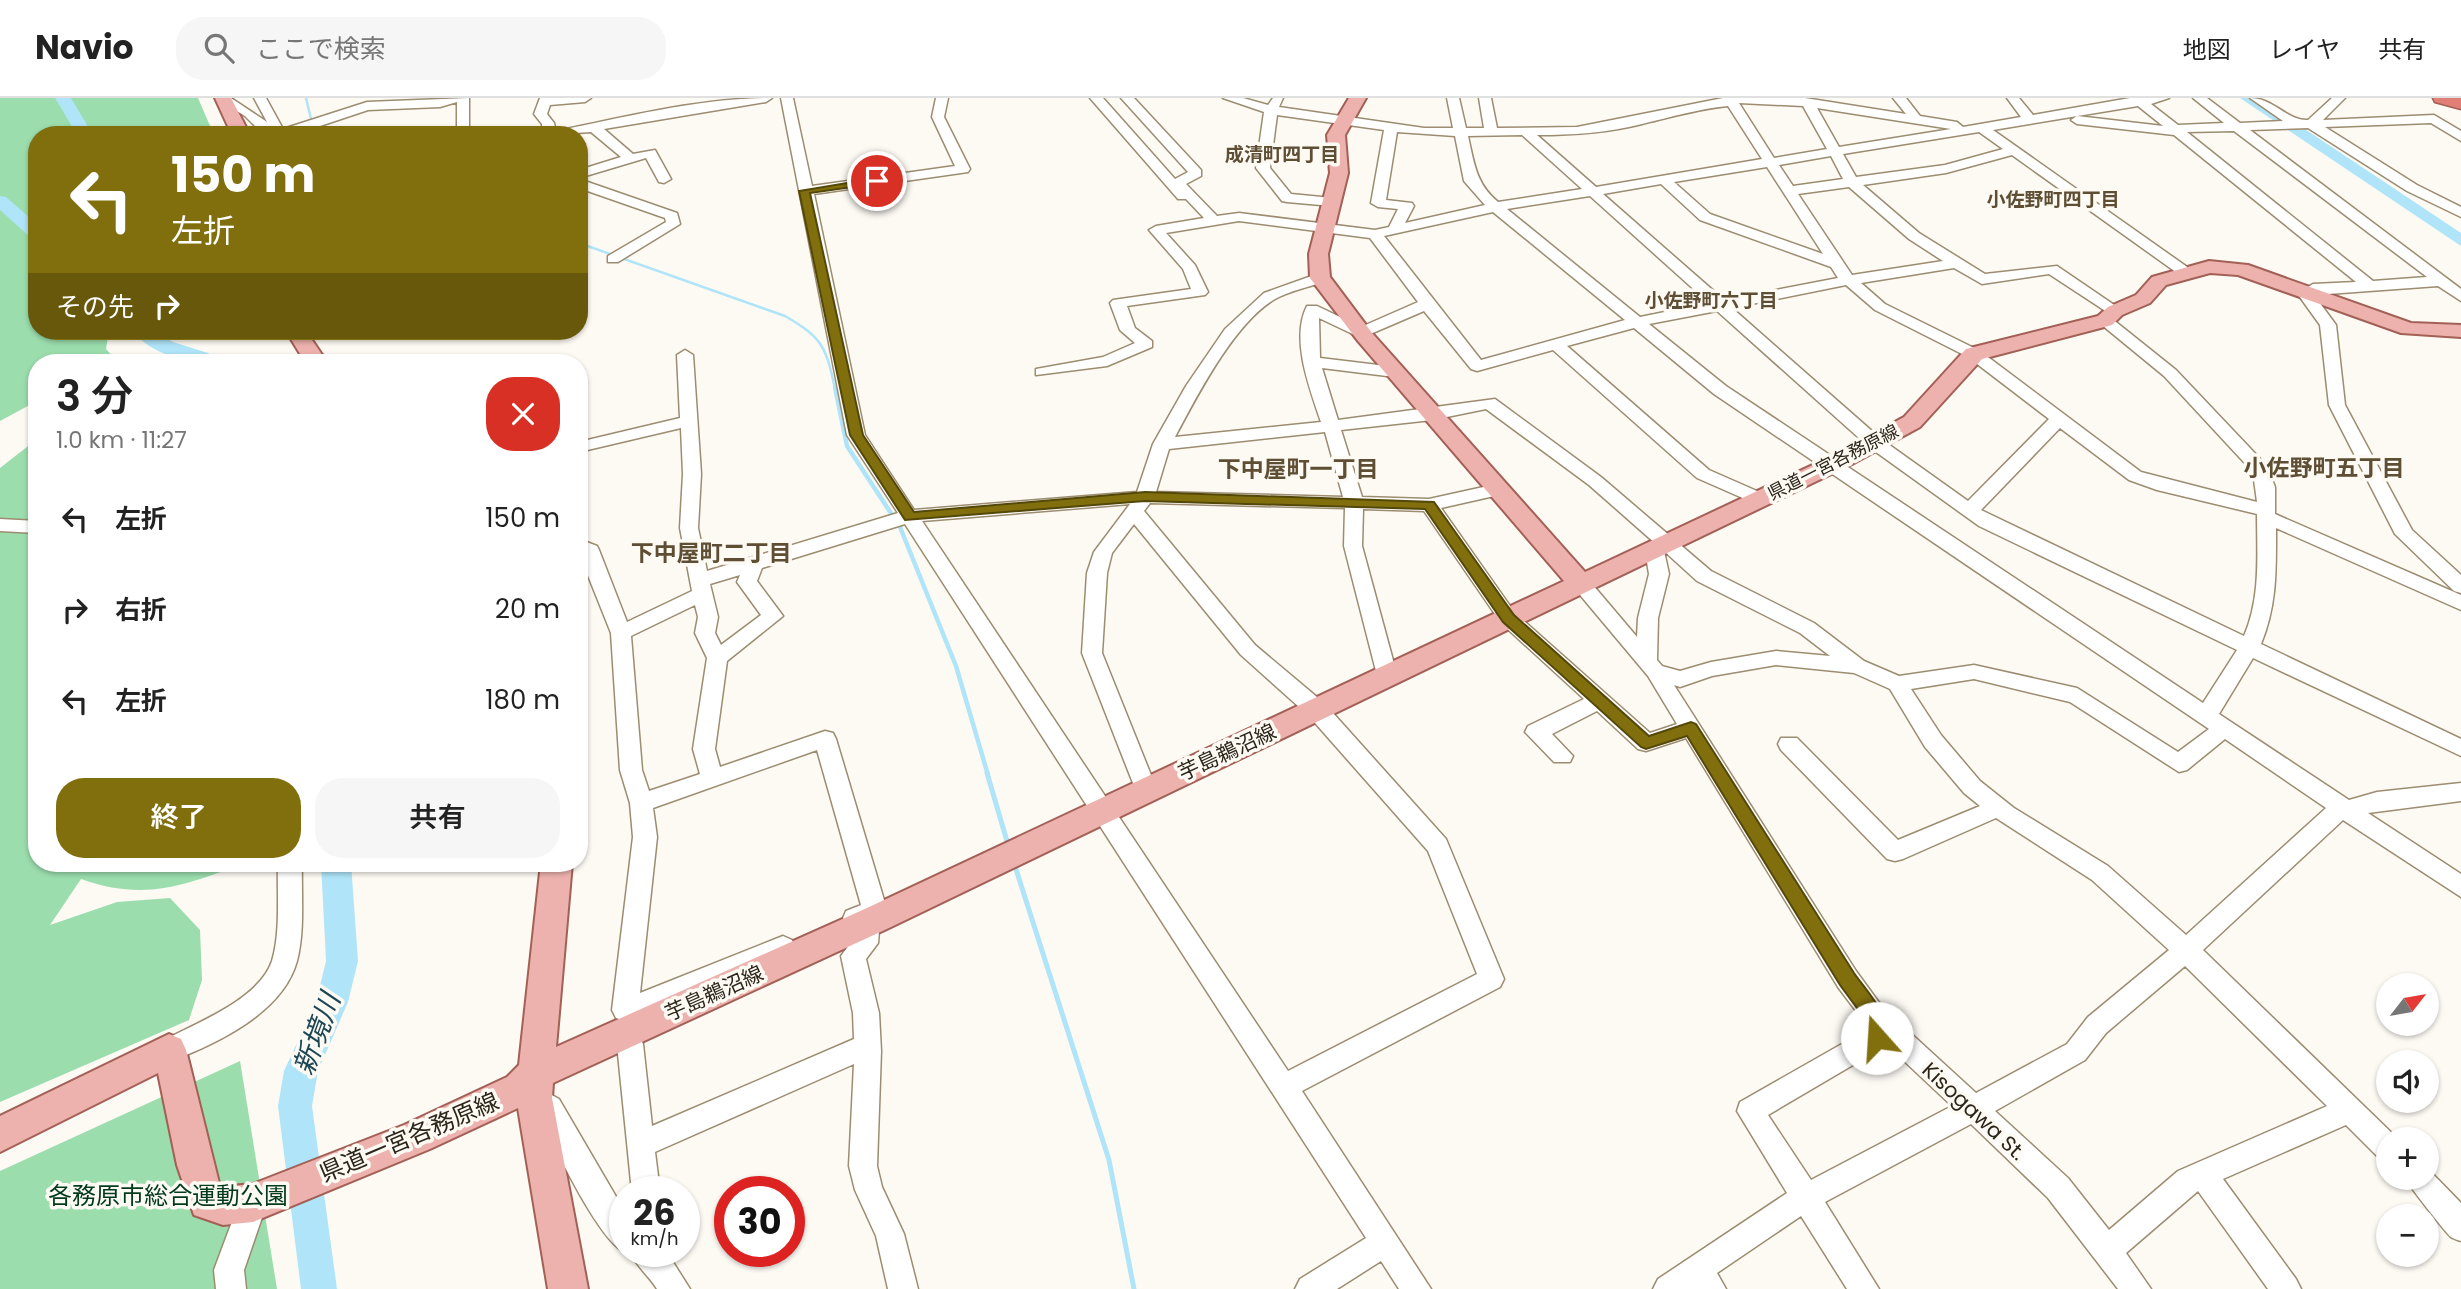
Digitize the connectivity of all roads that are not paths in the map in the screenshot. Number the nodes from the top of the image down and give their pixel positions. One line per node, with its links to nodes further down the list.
1 (260, 98): 36 (street)
2 (455, 98): 37 (street)
3 (463, 98): 38 (street)
4 (766, 98): 27 (street)
5 (787, 98): 58 (street)
6 (942, 98): 58 (street)
7 (1096, 98): 61 (street)
8 (1127, 98): 61 (street)
9 (1229, 98): 26 (street)
10 (1357, 98): 29 (main road)
11 (1453, 98): 45 (street)
12 (1485, 98): 46 (street)
13 (1899, 98): 31 (street)
14 (2013, 98): 30 (street)
15 (2163, 98): 23 (street)
16 (2199, 98): 41 (street)
17 (2256, 98): 32 (street)
18 (2339, 98): 33 (street)
19 (2442, 98): 24 (highway)
20 (223, 99): 34 (main road); 35 (street)
21 (545, 100): 27 (street); 39 (street)
22 (1730, 100): 25 (street); 47 (street); 52 (street)
23 (2138, 100): 28 (street); 44 (street)
24 (2460, 100)
25 (1804, 101): 31 (street); 50 (street)
26 (1275, 104): 29 (street); 62 (street)
27 (592, 113): 40 (street); 51 (street)
28 (2062, 115): 30 (street); 44 (street)
29 (1343, 119): 42 (street); 62 (main road)
30 (2030, 120): 43 (street)
31 (1915, 121): 43 (street)
32 (2290, 124): 33 (street); 41 (street)
33 (2311, 124): 48 (street); 64 (street)
34 (236, 126)
35 (265, 126)
36 (275, 126)
37 (304, 126)
38 (463, 126)
39 (549, 126)
40 (568, 126)
41 (2238, 127): 44 (street); 75 (street)
42 (1391, 129): 45 (street); 67 (street)
43 (1978, 129): 49 (street); 50 (street)
44 (2174, 130): 76 (street)
45 (1460, 131): 46 (street); 63 (street)
46 (1491, 131): 47 (street)
47 (1525, 131): 60 (street)
48 (2461, 137)
49 (2012, 151): 56 (street); 72 (street)
50 (1836, 152): 52 (street); 56 (street)
51 (631, 159): 53 (street); 54 (street)
52 (1770, 163): 55 (street); 59 (street)
53 (588, 171)
54 (664, 179)
55 (1665, 181): 60 (street); 71 (street)
56 (1851, 181): 59 (street); 70 (street)
57 (588, 186): 69 (street)
58 (804, 191): 106 (street)
59 (1788, 191): 71 (street)
60 (1594, 192): 63 (street); 80 (street)
61 (1191, 197): 65 (street)
62 (1332, 202): 66 (main road)
63 (1496, 207): 67 (street); 82 (street)
64 (2461, 213)
65 (1213, 220): 66 (street); 89 (street)
66 (1325, 229): 68 (street); 73 (main road)
67 (1398, 230): 68 (street)
68 (1375, 234): 79 (street)
69 (616, 257)
70 (1957, 263): 74 (street); 81 (street)
71 (1836, 264): 74 (street)
72 (2185, 272): 77 (main road); 81 (main road)
73 (1320, 278): 84 (main road); 96 (street)
74 (1849, 280): 80 (street); 86 (street)
75 (2441, 281): 76 (street); 78 (street)
76 (2369, 285): 77 (street)
77 (2305, 293): 83 (main road); 113 (street)
78 (2461, 296)
79 (1427, 304): 84 (street); 85 (street)
80 (1720, 305): 82 (street); 95 (street)
81 (2110, 316): 86 (main road); 105 (street)
82 (1637, 322): 85 (street); 98 (street)
83 (2461, 331)
84 (1361, 333): 88 (street); 90 (main road)
85 (1555, 344): 100 (street)
86 (1974, 354): 92 (street); 95 (main road, 県道一宮各務原線)
87 (685, 355): 93 (street)
88 (1313, 362): 90 (street); 94 (street)
89 (1042, 372)
90 (1395, 372): 91 (main road)
91 (1432, 415): 94 (street); 99 (main road); 109 (street)
92 (2059, 419): 104 (street); 105 (street)
93 (689, 421): 97 (street); 114 (street)
94 (1332, 426): 96 (street); 101 (street)
95 (1875, 443): 98 (main road, 県道一宮各務原線); 104 (street)
96 (1162, 444): 102 (street)
97 (588, 445)
98 (1831, 464): 100 (main road, 県道一宮各務原線); 126 (street)
99 (1497, 490): 103 (street); 112 (main road)
100 (1760, 499): 109 (main road, 県道一宮各務原線)
101 (1354, 502): 102 (street); 103 (street); 122 (street)
102 (1140, 504): 106 (street); 125 (street); 132 (street)
103 (1429, 505): 116 (street)
104 (1969, 511): 118 (street)
105 (2265, 513): 115 (street); 118 (street)
106 (900, 519): 111 (street); 137 (street)
107 (0, 525): 108 (street)
108 (28, 527)
109 (1660, 548): 112 (main road, 県道一宮各務原線); 120 (street); 121 (street)
110 (588, 549): 117 (street)
111 (754, 564): 114 (street); 119 (street)
112 (1580, 583): 116 (main road, 芋島鵜沼線); 120 (street, Kisogawa St.)
113 (2461, 586)
114 (701, 587): 117 (street); 119 (street)
115 (2461, 603)
116 (1508, 618): 122 (main road, 芋島鵜沼線); 124 (street)
117 (621, 633): 134 (street)
118 (2249, 648): 126 (street); 129 (street)
119 (717, 658): 131 (street)
120 (1651, 666): 121 (street); 127 (street, Kisogawa St.)
121 (1857, 666): 123 (street)
122 (1387, 675): 125 (main road, 芋島鵜沼線)
123 (1897, 684): 126 (street); 135 (street)
124 (1599, 700): 127 (street); 130 (street)
125 (1316, 709): 132 (main road, 芋島鵜沼線); 148 (street)
126 (2215, 722): 136 (street)
127 (1691, 728): 143 (street, Kisogawa St.)
128 (1789, 744): 135 (street)
129 (2461, 748)
130 (1562, 756)
131 (712, 779): 134 (street); 141 (street)
132 (1146, 790): 137 (main road, 芋島鵜沼線)
133 (2461, 792): 136 (street)
134 (641, 803): 141 (street)
135 (1997, 808): 142 (street)
136 (2345, 810): 140 (street); 142 (street)
137 (1102, 811): 141 (main road, 芋島鵜沼線); 148 (street)
138 (289, 872): 146 (street)
139 (555, 872): 147 (main road)
140 (2461, 887)
141 (874, 917): 145 (street); 147 (main road, 芋島鵜沼線)
142 (2186, 950): 149 (street); 150 (street)
143 (1874, 1016): 149 (street, Kisogawa St.); 157 (street)
144 (630, 1044): 153 (street)
145 (867, 1046): 153 (street); 168 (street)
146 (169, 1050): 151 (main road); 158 (main road, 県道一宮各務原線)
147 (534, 1086): 158 (main road, 県道一宮各務原線); 159 (street); 166 (main road)
148 (1284, 1087): 161 (street)
149 (1970, 1108): 157 (street); 162 (street, Kisogawa St.)
150 (2349, 1110): 152 (street); 154 (street)
151 (0, 1135)
152 (2376, 1136)
153 (642, 1144): 155 (street)
154 (2203, 1175): 162 (street); 174 (street)
155 (645, 1176)
156 (2432, 1190): 160 (street)
157 (1804, 1198): 164 (street); 172 (street)
158 (253, 1203): 165 (street)
159 (609, 1213)
160 (2461, 1227)
161 (1385, 1242): 169 (street); 170 (street)
162 (2108, 1251): 173 (street, Kisogawa St.)
163 (660, 1267): 167 (street)
164 (1704, 1280): 171 (street)
165 (231, 1289)
166 (568, 1289)
167 (675, 1289)
168 (903, 1289)
169 (1310, 1289)
170 (1416, 1289)
171 (1668, 1289)
172 (1864, 1289)
173 (2136, 1289)
174 (2286, 1289)

